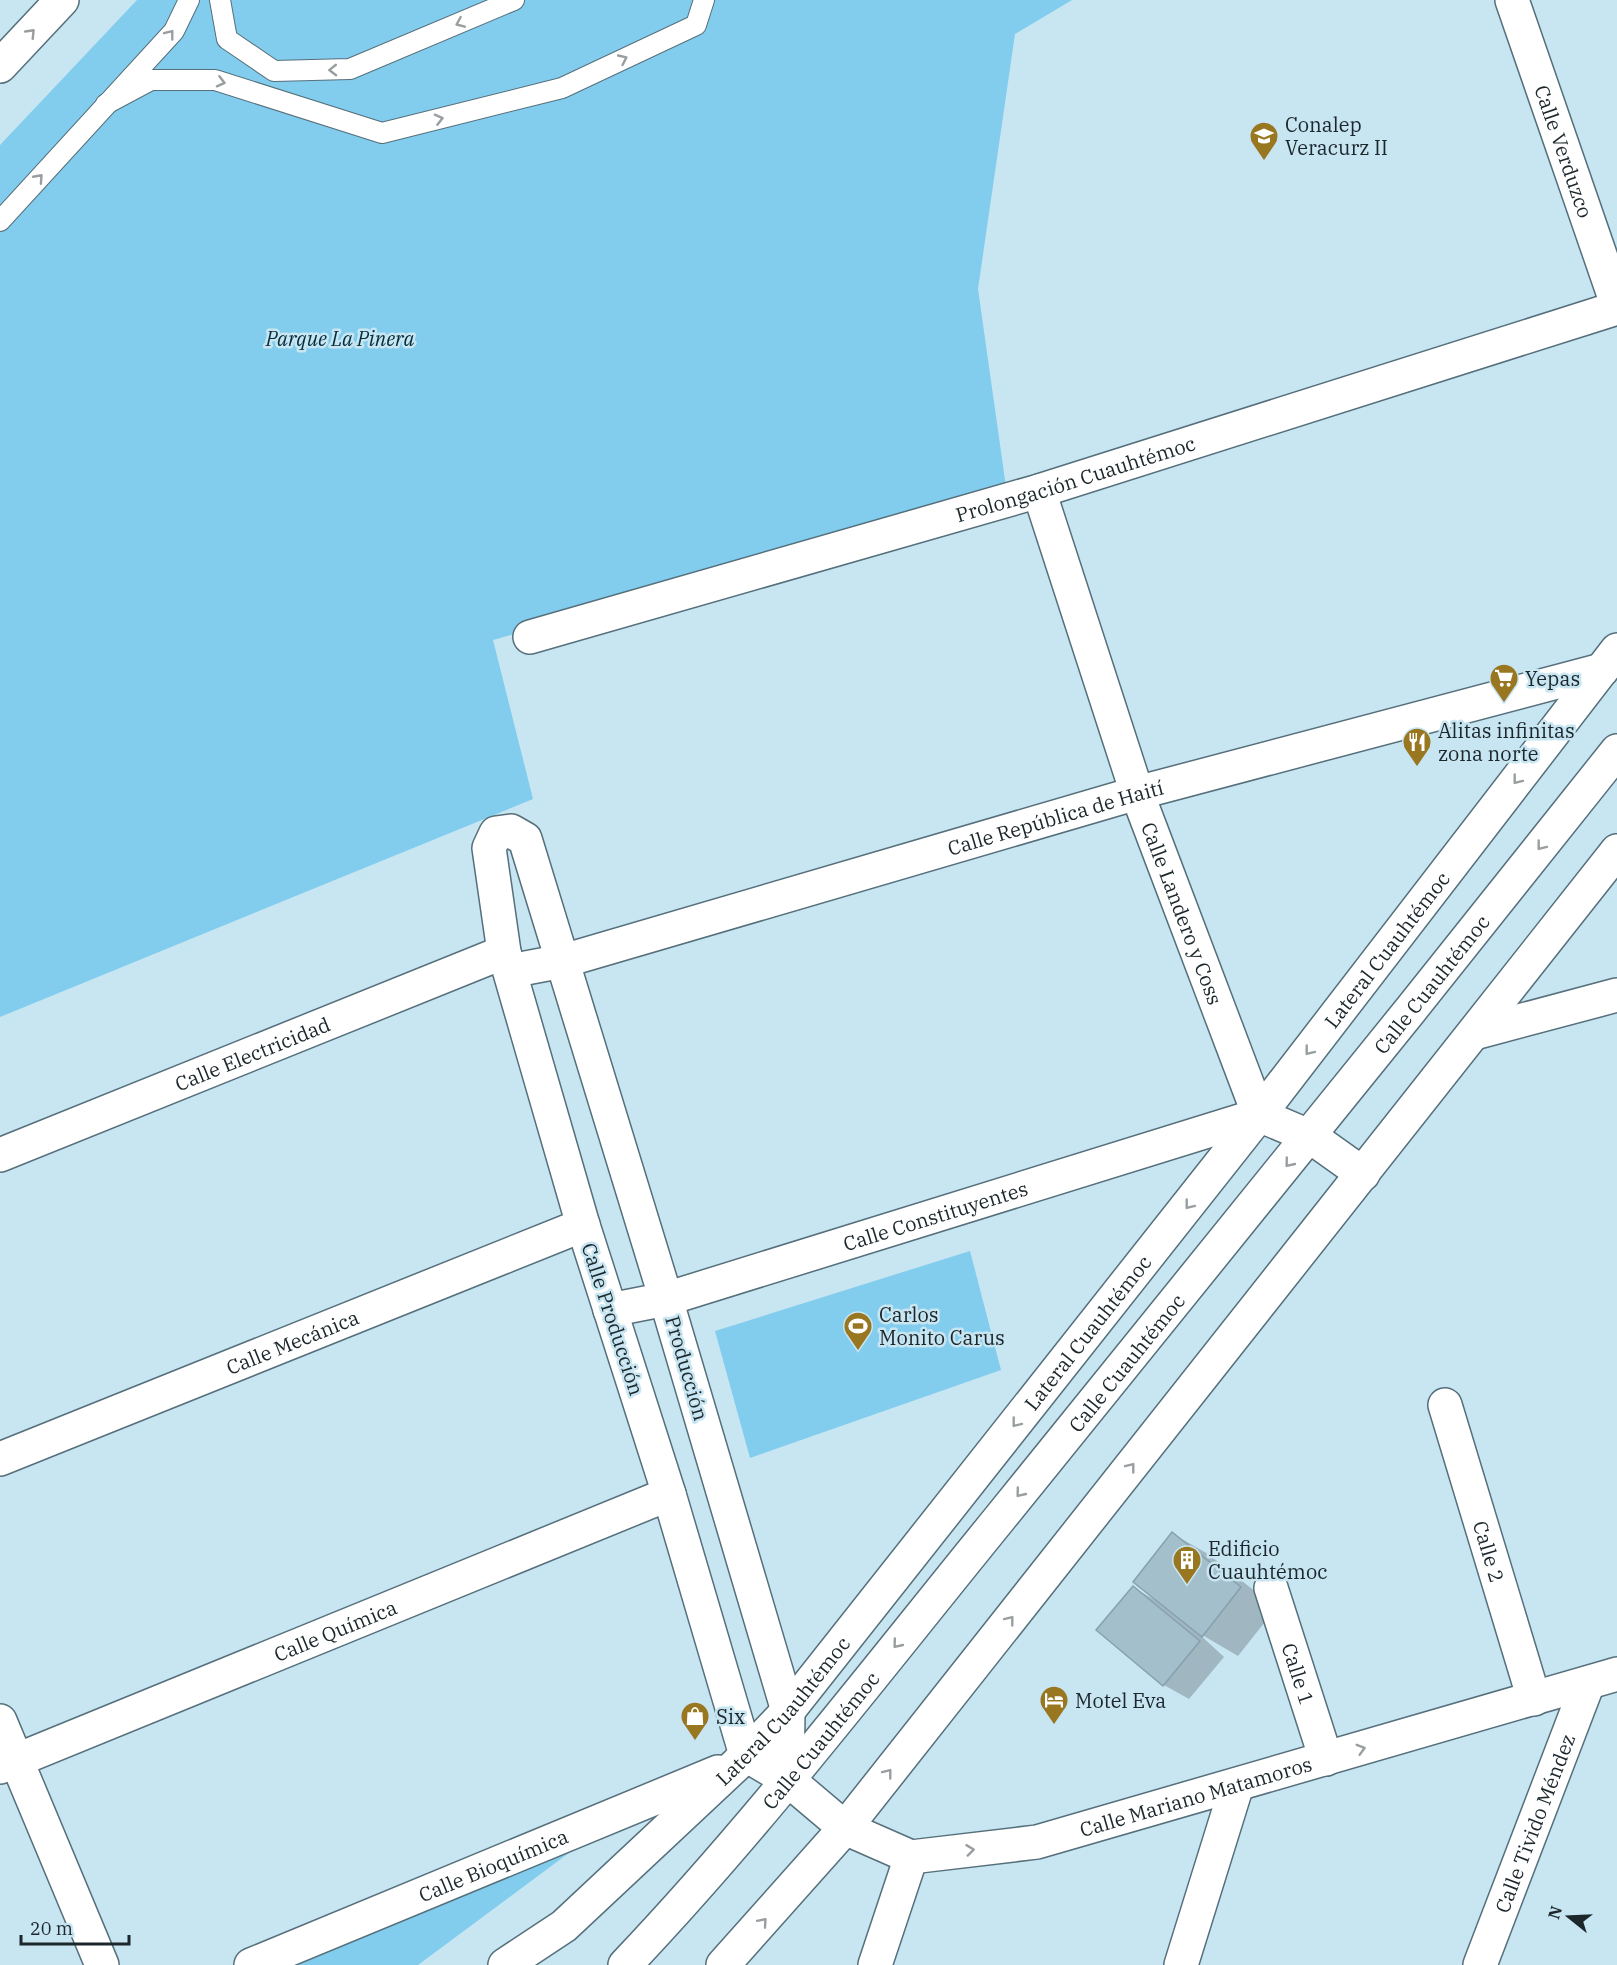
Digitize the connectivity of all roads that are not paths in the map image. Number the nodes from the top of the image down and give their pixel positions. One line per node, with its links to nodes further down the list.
1 (62, 0): 7 (street, one-way to 1)
2 (189, 0): 8 (lane, one-way to 2)
3 (220, 0): 4 (lane, one-way to 3)
4 (514, 0)
5 (704, 0): 8 (lane, one-way to 5)
6 (1512, 0): 10 (street, Calle Verduzco)
7 (0, 66)
8 (106, 104): 9 (lane, one-way to 8)
9 (0, 221)
10 (1617, 306): 11 (street, Prolongación Cuauhtémoc)
11 (1039, 491): 12 (street, Prolongación Cuauhtémoc); 15 (street, Calle Landero y Coss)
12 (530, 637)
13 (1609, 660): 15 (street, Calle República de Haití); 22 (street, Lateral Cuauhtémoc, one-way to 22)
14 (1617, 751): 23 (street, Calle Cuauhtémoc, one-way to 23)
15 (1137, 794): 19 (street, Calle República de Haití); 22 (street, Calle Landero y Coss)
16 (496, 833): 18 (street, Calle Producción); 19 (street, Producción)
17 (1617, 851): 21 (street)
18 (507, 961): 19 (street, Calle República de Haití); 24 (street, Calle Electricidad); 26 (street, Calle Producción)
19 (563, 961): 27 (street, Producción)
20 (1617, 995): 21 (street)
21 (1474, 1034): 25 (street)
22 (1259, 1116): 23 (street); 27 (street, Calle Constituyentes); 35 (street, Lateral Cuauhtémoc, one-way to 35)
23 (1311, 1137): 25 (street); 40 (street, Calle Cuauhtémoc, one-way to 40)
24 (0, 1155)
25 (1363, 1174): 42 (street, one-way to 25)
26 (583, 1225): 28 (street, Calle Producción); 30 (street, Calle Mecánica)
27 (666, 1299): 28 (street, Calle Constituyentes); 35 (street, Producción)
28 (610, 1310): 31 (street, Calle Producción)
29 (1445, 1406): 34 (street, Calle 2)
30 (0, 1459)
31 (669, 1494): 38 (street, Calle Producción); 39 (street, Calle Química)
32 (1271, 1588): 37 (street, Calle 1)
33 (1602, 1678): 34 (street, Calle Mariano Matamoros); 51 (street, Calle Tivido Méndez)
34 (1534, 1699): 37 (street, Calle Mariano Matamoros, one-way to 34)
35 (788, 1711): 38 (street, Lateral Cuauhtémoc); 40 (street, Producción)
36 (0, 1721): 39 (street)
37 (1326, 1759): 41 (street, Calle Mariano Matamoros)
38 (741, 1760): 40 (street); 45 (street, Calle Bioquímica); 46 (street, Lateral Cuauhtémoc)
39 (8, 1763): 44 (street)
40 (787, 1779): 42 (street); 47 (street, Calle Cuauhtémoc)
41 (1238, 1785): 43 (street, Calle Mariano Matamoros, one-way to 41); 50 (street)
42 (845, 1828): 43 (street); 48 (street, one-way to 42)
43 (911, 1857): 49 (street)
44 (102, 1965)
45 (251, 1965)
46 (505, 1965)
47 (626, 1965)
48 (723, 1965)
49 (875, 1965)
50 (1180, 1965)
51 (1480, 1965)

